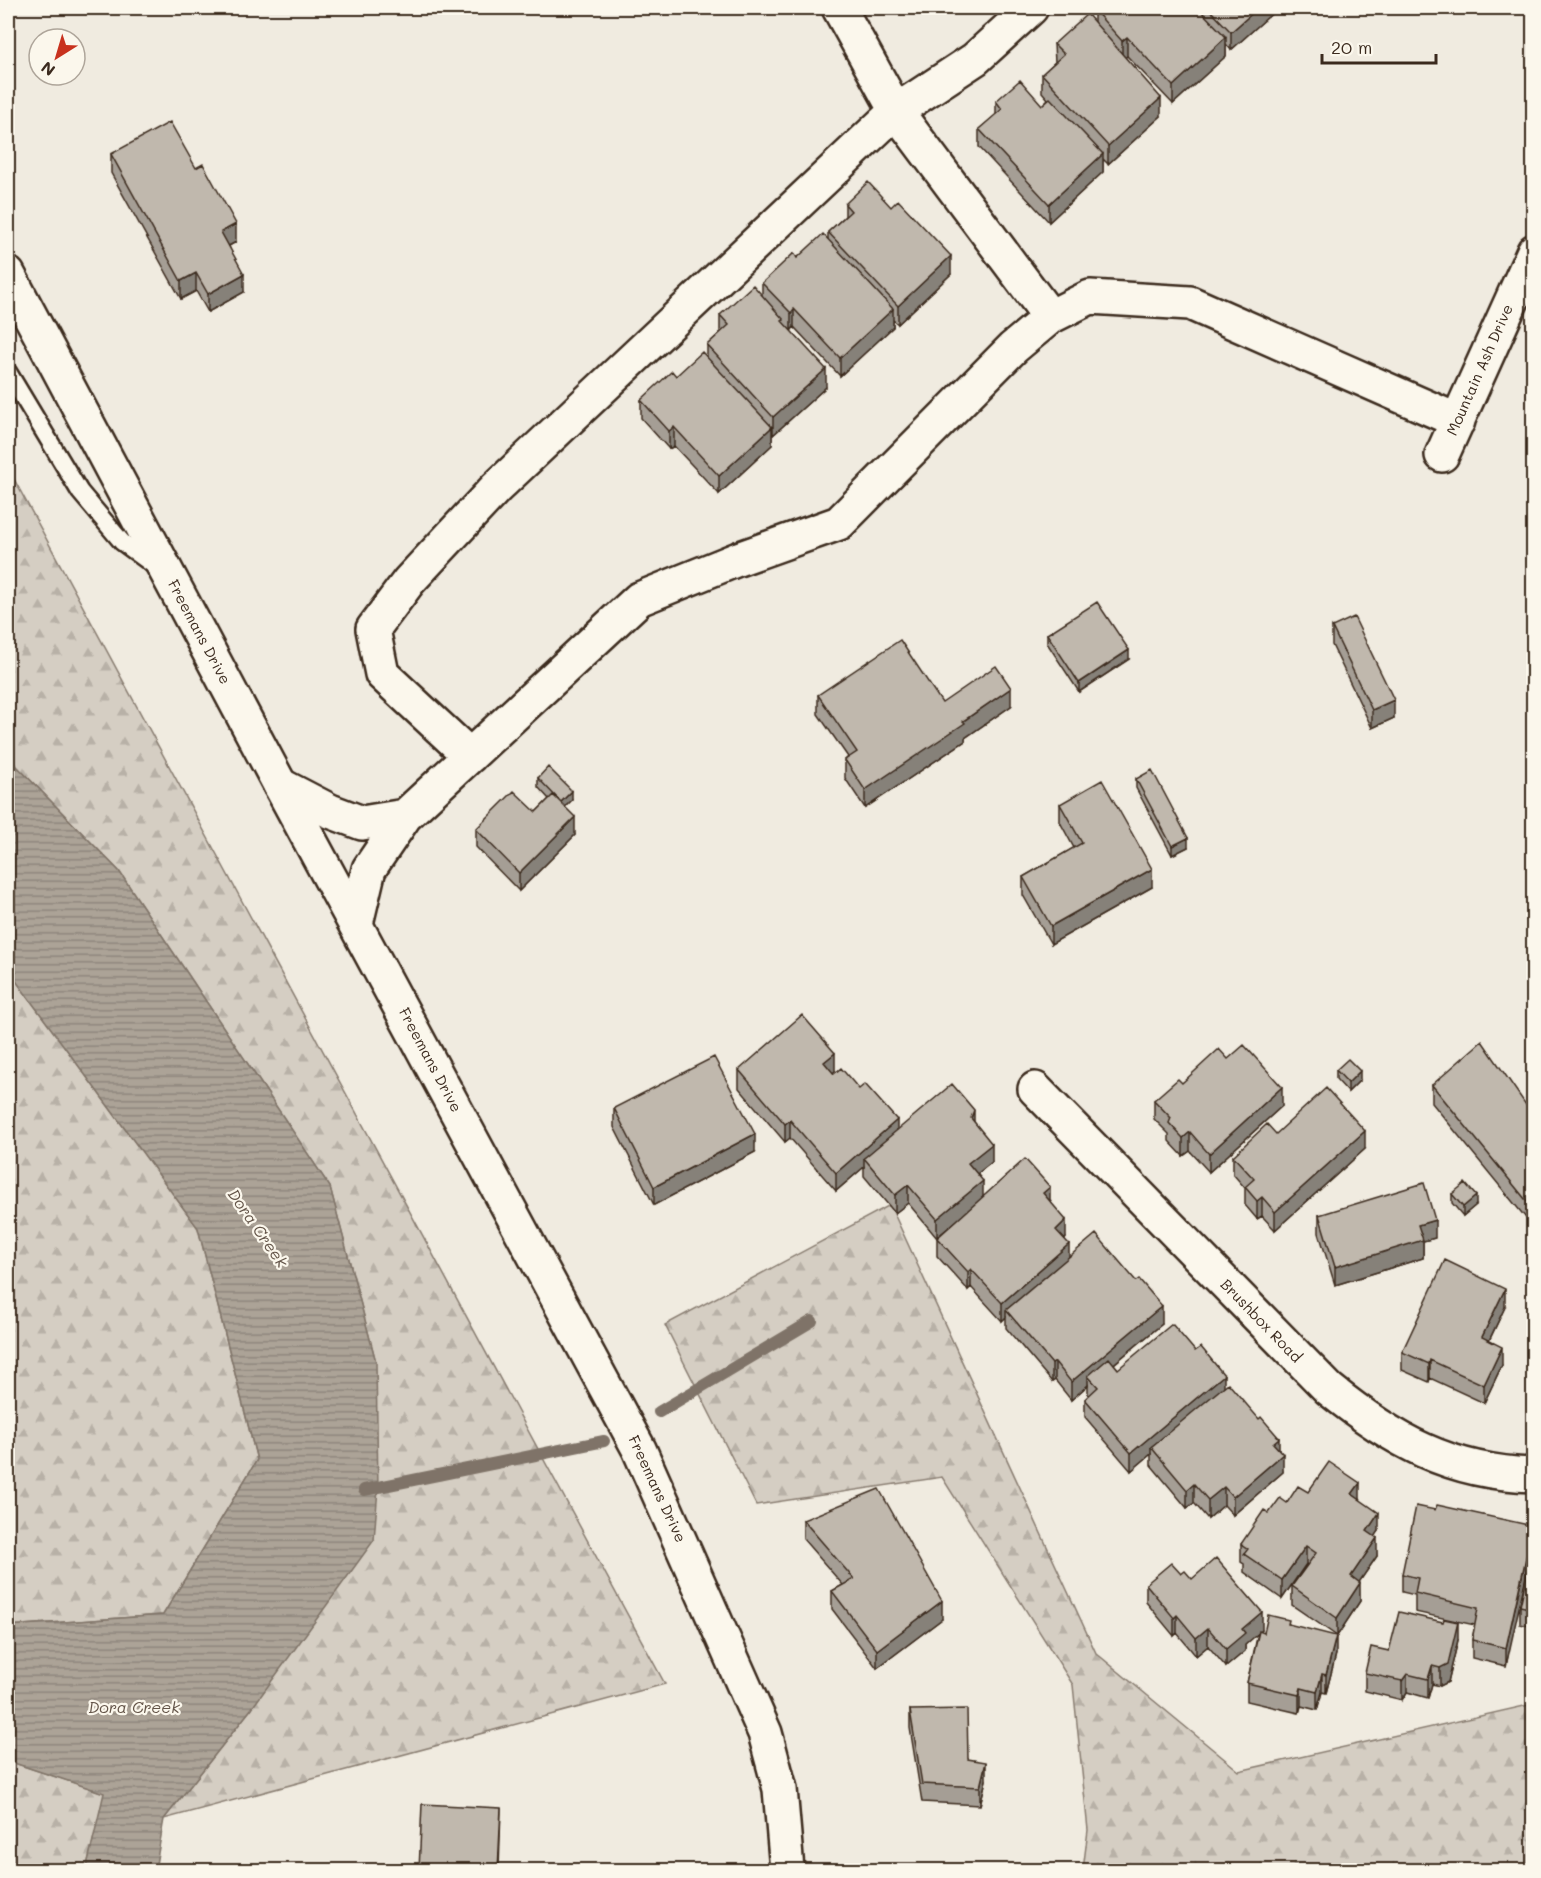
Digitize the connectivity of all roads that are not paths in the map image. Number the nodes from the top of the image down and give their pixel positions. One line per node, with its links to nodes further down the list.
1 (839, 8): 3 (street)
2 (1031, 8): 3 (street)
3 (896, 111): 6 (street); 11 (street)
4 (1533, 252): 8 (street, Mountain Ash Drive)
5 (8, 274): 10 (street, Freemans Drive)
6 (1050, 317): 8 (street); 11 (street)
7 (8, 372): 10 (lane)
8 (1458, 421): 9 (street, Mountain Ash Drive)
9 (1442, 455)
10 (169, 578): 12 (street, Freemans Drive)
11 (470, 756): 13 (street)
12 (280, 784): 13 (street); 14 (street, Freemans Drive)
13 (405, 816): 14 (street)
14 (356, 924): 17 (street, Freemans Drive)
15 (1035, 1089): 16 (street, Brushbox Road)
16 (1533, 1475)
17 (787, 1870)

